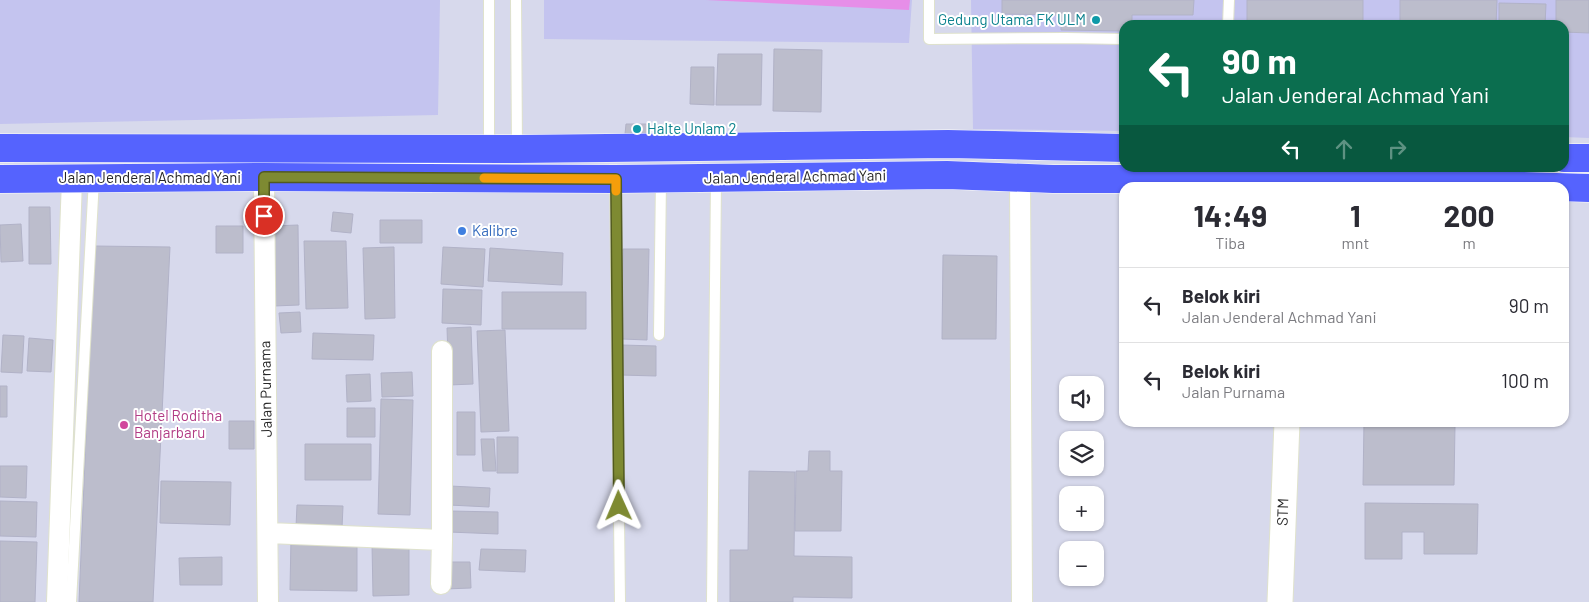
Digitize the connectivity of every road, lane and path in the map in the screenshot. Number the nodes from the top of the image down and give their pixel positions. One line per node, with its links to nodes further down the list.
1 (489, 0): 11 (lane)
2 (516, 0): 12 (lane)
3 (929, 0): 6 (lane)
4 (1229, 0): 5 (lane)
5 (1228, 20)
6 (1119, 40)
7 (948, 144): 8 (highway, Jalan Jenderal Achmad Yani); 12 (highway, Jalan Jenderal Achmad Yani); 15 (highway)
8 (1055, 146): 10 (highway, Jalan Jenderal Achmad Yani); 21 (highway)
9 (0, 148): 11 (highway, Jalan Jenderal Achmad Yani)
10 (1119, 148)
11 (490, 149): 12 (highway, Jalan Jenderal Achmad Yani)
12 (517, 149)
13 (1569, 158): 14 (highway)
14 (1589, 158)
15 (947, 176): 17 (highway, Jalan Jenderal Achmad Yani); 20 (highway, Jalan Jenderal Achmad Yani)
16 (264, 177): 18 (highway, Jalan Jenderal Achmad Yani); 23 (highway, Jalan Jenderal Achmad Yani); 30 (street, Jalan Purnama)
17 (1020, 177): 21 (highway, Jalan Jenderal Achmad Yani); 38 (street)
18 (83, 178): 22 (highway, Jalan Jenderal Achmad Yani); 33 (street); 34 (lane)
19 (661, 178): 20 (highway, Jalan Jenderal Achmad Yani); 23 (highway, Jalan Jenderal Achmad Yani); 27 (lane)
20 (716, 178): 37 (lane)
21 (1053, 178): 24 (highway, Jalan Jenderal Achmad Yani)
22 (0, 179)
23 (616, 179): 36 (lane)
24 (1248, 182)
25 (1569, 188): 26 (highway, Jalan Jenderal Achmad Yani)
26 (1589, 188)
27 (659, 335)
28 (442, 351): 31 (street)
29 (1287, 427): 39 (street, STM)
30 (268, 533): 31 (street); 35 (street, Jalan Purnama)
31 (442, 540): 32 (street)
32 (440, 584)
33 (57, 602)
34 (71, 602)
35 (268, 602)
36 (620, 602)
37 (712, 602)
38 (1022, 602)
39 (1280, 602)

